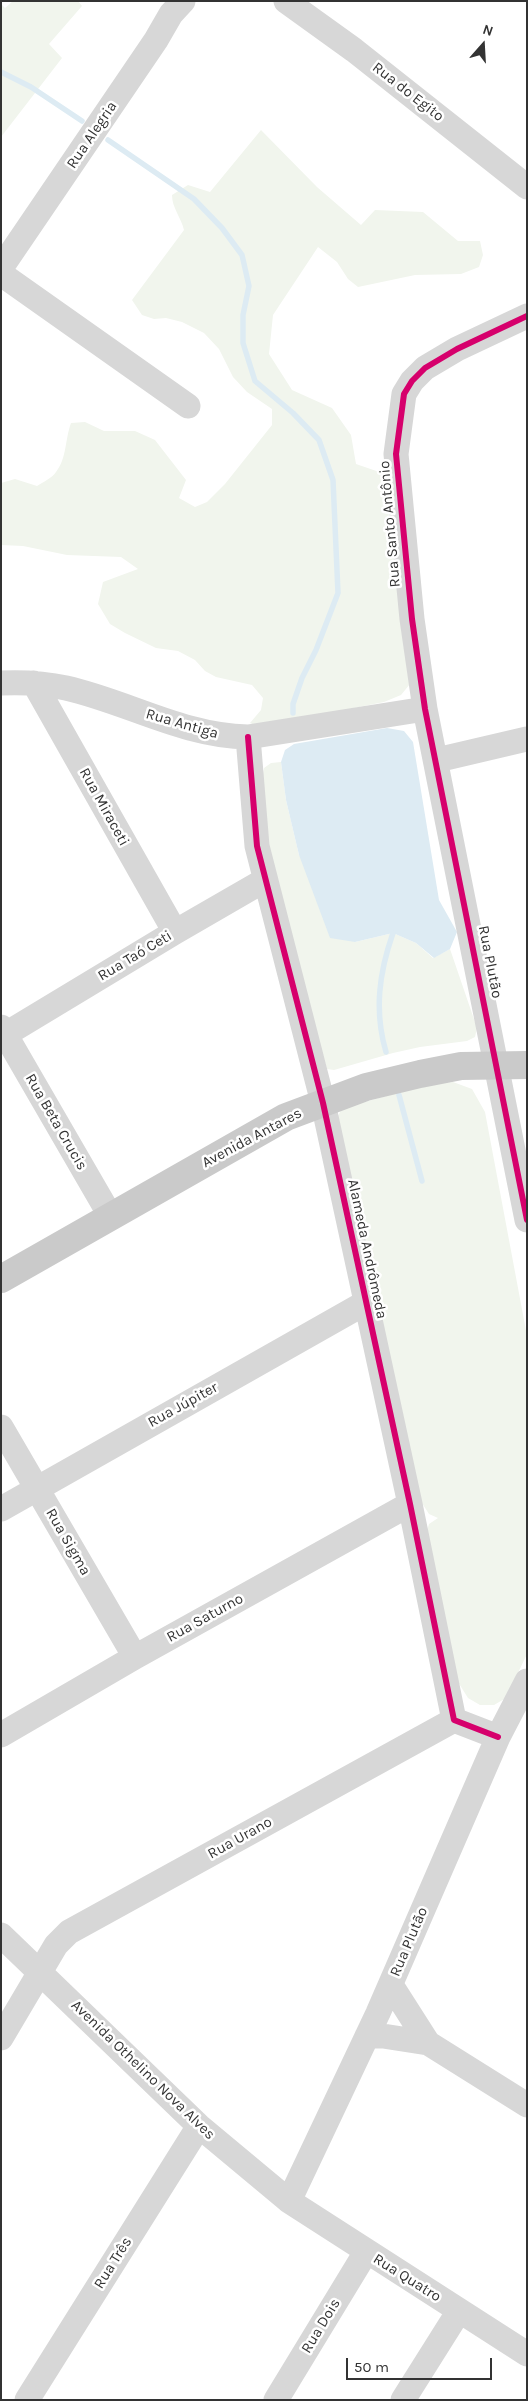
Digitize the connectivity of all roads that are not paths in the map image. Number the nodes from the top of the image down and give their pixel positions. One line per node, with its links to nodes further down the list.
1 (286, 1): 3 (street, Rua do Egito)
2 (171, 6): 4 (street, Rua Alegria)
3 (527, 187)
4 (1, 268)
5 (1, 274): 7 (street)
6 (527, 316): 10 (street, Rua Santo Antônio)
7 (188, 406)
8 (1, 683): 9 (street, Rua Antiga)
9 (34, 683): 11 (street, Rua Antiga); 15 (street, Rua Miraceti)
10 (425, 708): 11 (street, Rua Antiga); 13 (street, Rua Plutão)
11 (248, 737): 14 (street, Alameda Andrômeda)
12 (527, 739): 13 (street)
13 (437, 760): 18 (street, Rua Plutão)
14 (265, 880): 15 (street, Rua Taó Ceti); 20 (street, Alameda Andrômeda)
15 (175, 932): 16 (street, Rua Taó Ceti)
16 (3, 1031): 21 (street, Rua Beta Crucis)
17 (527, 1046): 18 (main road, Avenida Antares)
18 (495, 1055): 19 (main road, Avenida Antares); 20 (main road, Avenida Antares); 22 (street, Rua Plutão)
19 (527, 1064)
20 (320, 1094): 21 (main road, Avenida Antares); 25 (street, Alameda Andrômeda)
21 (106, 1209): 23 (main road, Avenida Antares); 24 (main road, Avenida Antares)
22 (527, 1220)
23 (1, 1260)
24 (1, 1280)
25 (365, 1303): 27 (street, Rua Júpiter); 28 (street, Alameda Andrômeda)
26 (1, 1427): 27 (street, Rua Sigma)
27 (37, 1488): 29 (street, Rua Júpiter); 30 (street, Rua Sigma)
28 (410, 1504): 30 (street, Rua Saturno); 32 (street, Alameda Andrômeda)
29 (1, 1509)
30 (135, 1657): 33 (street, Rua Saturno)
31 (527, 1681): 34 (street, Rua Plutão)
32 (454, 1720): 34 (street); 36 (street, Rua Urano)
33 (1, 1735)
34 (498, 1737): 37 (street, Rua Plutão)
35 (1, 1935): 36 (street, Avenida Othelino Nova Alves)
36 (41, 1973): 39 (street, Rua Urano); 42 (street, Avenida Othelino Nova Alves)
37 (391, 1985): 38 (street, Rua Plutão); 40 (street)
38 (367, 2036): 40 (street); 43 (street, Rua Plutão)
39 (1, 2038)
40 (428, 2043): 41 (street)
41 (527, 2105)
42 (200, 2126): 43 (street, Avenida Othelino Nova Alves); 47 (street, Rua Três)
43 (289, 2201): 44 (street, Rua Quatro)
44 (366, 2252): 45 (street, Rua Quatro); 48 (street, Rua Dois)
45 (459, 2311): 46 (street, Rua Quatro); 49 (street)
46 (527, 2354)
47 (28, 2400)
48 (276, 2400)
49 (403, 2400)

